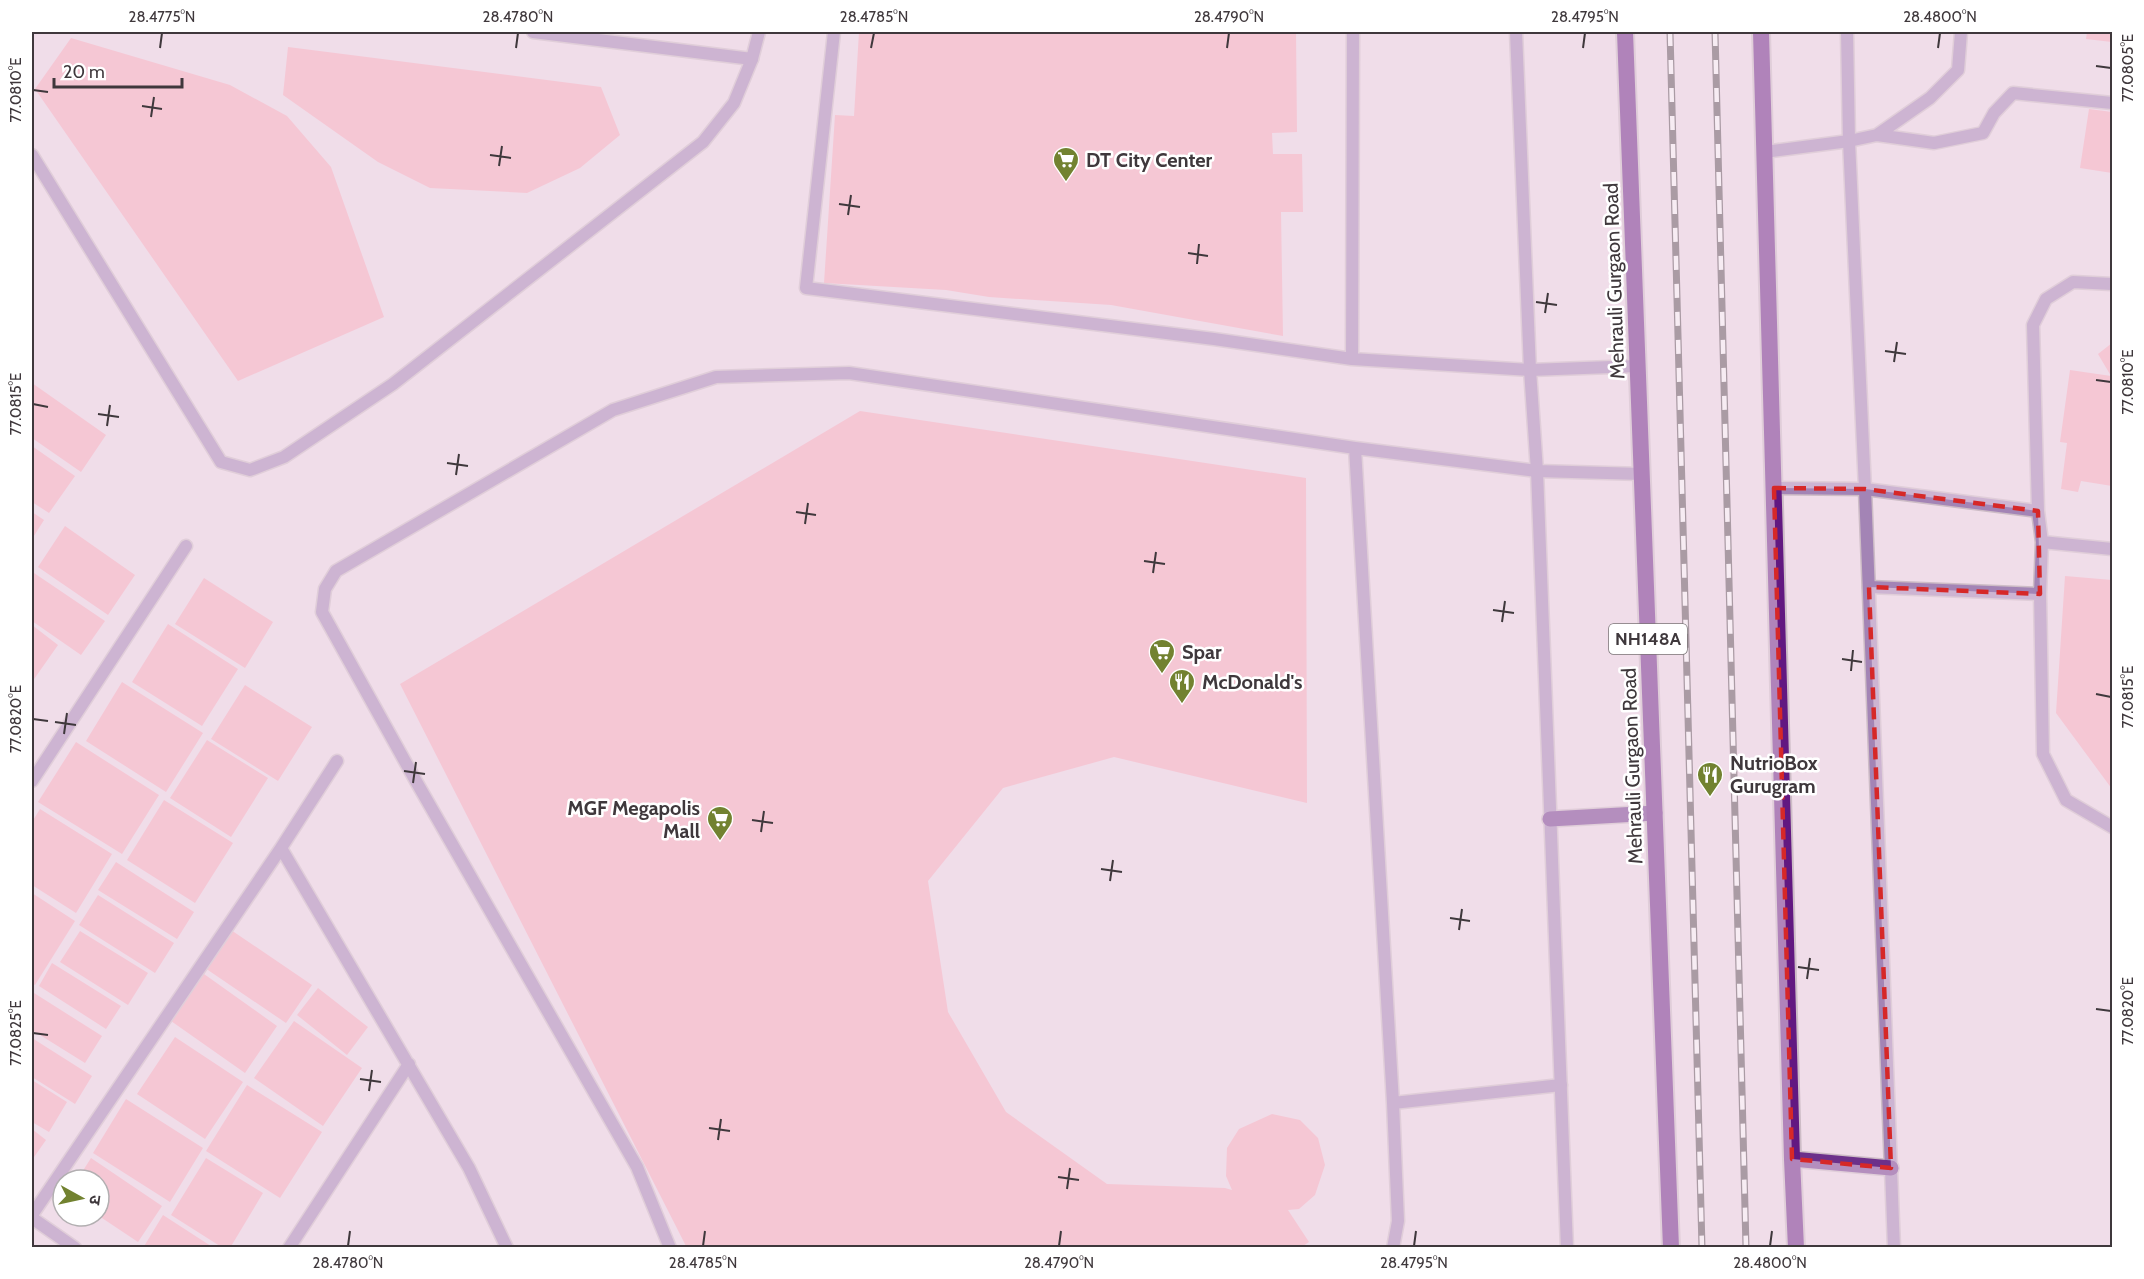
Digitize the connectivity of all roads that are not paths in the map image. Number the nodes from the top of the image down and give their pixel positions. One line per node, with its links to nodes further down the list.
1 (533, 32): 10 (street)
2 (759, 32): 10 (street)
3 (834, 32): 17 (street)
4 (1353, 32): 17 (street)
5 (1516, 32): 19 (street)
6 (1625, 32): 18 (highway, Mehrauli Gurgaon Road / NH148A)
7 (1761, 32): 14 (highway)
8 (1847, 32): 13 (street)
9 (1961, 32): 12 (street)
10 (752, 59): 15 (street)
11 (2112, 103): 12 (street)
12 (1878, 135): 13 (street)
13 (1849, 141): 14 (street); 24 (street)
14 (1764, 152): 23 (highway)
15 (32, 155)
16 (2112, 284): 25 (street)
17 (1352, 359): 19 (street)
18 (1638, 366): 19 (street); 22 (highway, Mehrauli Gurgaon Road / NH148A)
19 (1530, 370): 21 (street)
20 (1355, 448): 21 (street); 39 (street); 46 (street)
21 (1537, 471): 22 (street); 34 (street)
22 (1642, 474): 33 (highway, Mehrauli Gurgaon Road / NH148A)
23 (1774, 488): 24 (street); 40 (highway)
24 (1865, 489): 25 (street); 29 (street)
25 (2038, 511): 26 (street)
26 (2042, 542): 28 (street); 30 (street)
27 (186, 546): 32 (street)
28 (2112, 549)
29 (1869, 587): 30 (street); 41 (street)
30 (2040, 594): 35 (street)
31 (337, 761): 36 (street)
32 (32, 781)
33 (1655, 813): 34 (main road); 49 (highway, Mehrauli Gurgaon Road / NH148A)
34 (1550, 819): 38 (street)
35 (2112, 827)
36 (281, 848): 37 (street); 42 (street)
37 (409, 1064): 44 (street); 45 (street)
38 (1561, 1085): 39 (street); 48 (street)
39 (1393, 1103): 47 (street)
40 (1792, 1159): 41 (main road); 50 (highway)
41 (1891, 1168): 51 (street)
42 (32, 1217): 43 (street)
43 (75, 1248)
44 (289, 1248)
45 (507, 1248)
46 (670, 1248)
47 (1393, 1248)
48 (1567, 1248)
49 (1671, 1248)
50 (1796, 1248)
51 (1894, 1248)

